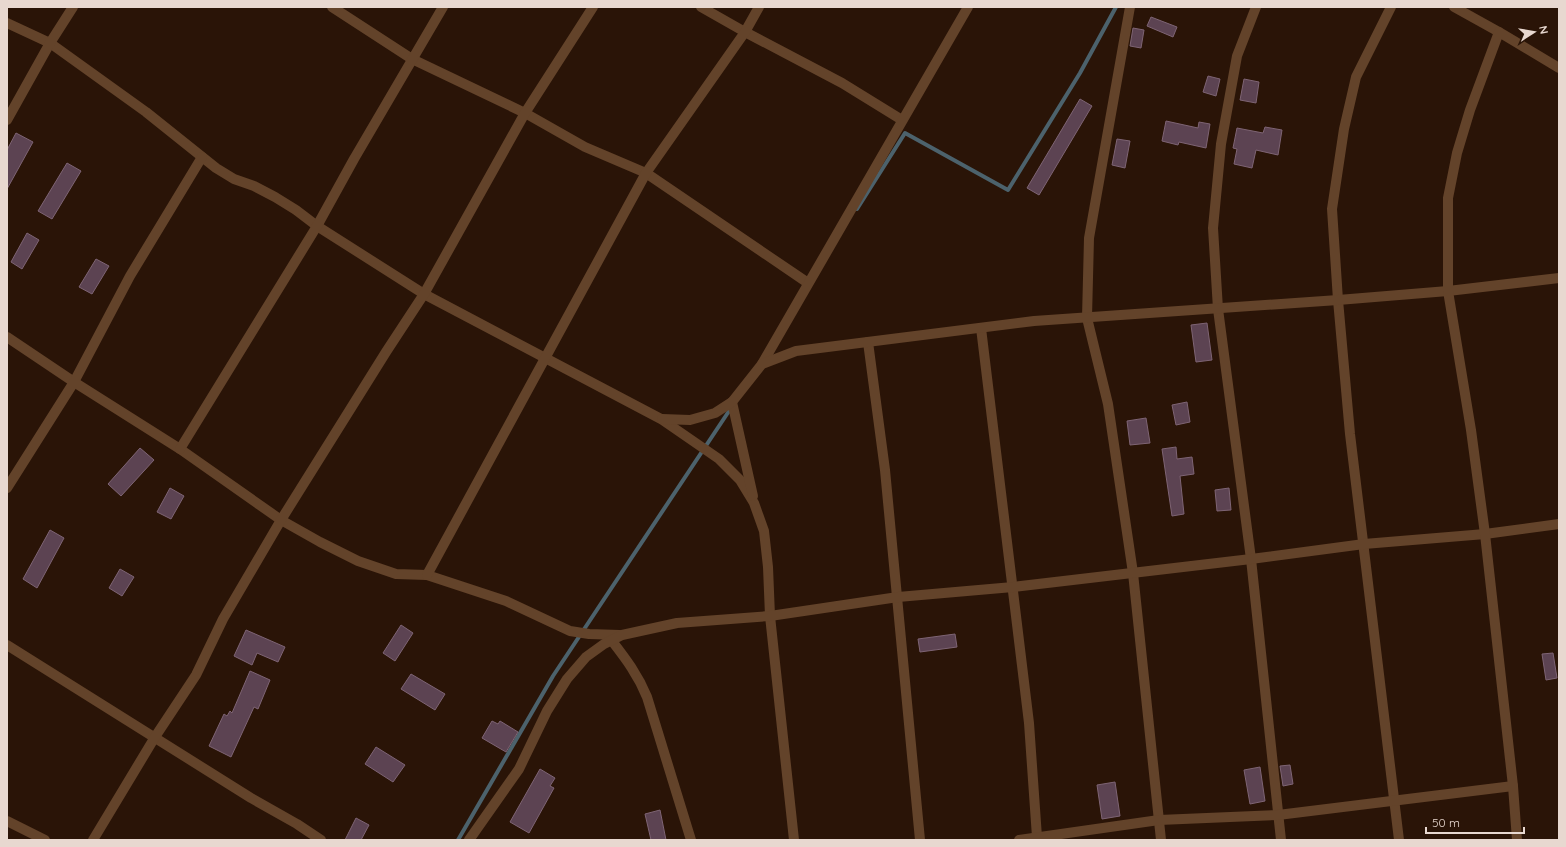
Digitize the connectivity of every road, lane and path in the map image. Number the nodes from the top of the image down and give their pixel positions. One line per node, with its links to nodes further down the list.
1 (73, 7): 15 (street)
2 (332, 7): 16 (street)
3 (443, 7): 16 (street)
4 (594, 7): 18 (street)
5 (701, 7): 13 (street)
6 (759, 7): 13 (street)
7 (968, 7): 20 (street)
8 (1130, 7): 30 (street)
9 (1256, 7): 29 (street)
10 (1391, 7): 28 (street)
11 (1454, 7): 14 (street)
12 (7, 23): 15 (street)
13 (745, 32): 20 (street); 22 (street)
14 (1499, 32): 17 (street); 26 (street)
15 (50, 43): 19 (street); 21 (street)
16 (412, 60): 18 (street); 23 (street)
17 (1559, 68)
18 (525, 113): 22 (street); 27 (street)
19 (7, 120)
20 (902, 120): 25 (street)
21 (202, 157): 23 (street); 36 (street)
22 (646, 173): 25 (street); 34 (street)
23 (317, 226): 27 (street); 39 (street)
24 (1559, 278): 26 (street)
25 (808, 283): 35 (street)
26 (1448, 291): 28 (street); 44 (street)
27 (424, 294): 34 (street); 42 (street)
28 (1338, 300): 29 (street); 45 (street)
29 (1218, 309): 30 (street); 46 (street)
30 (1087, 318): 31 (street); 47 (street)
31 (981, 328): 33 (street); 49 (street)
32 (7, 337): 36 (street)
33 (868, 342): 35 (street); 50 (street)
34 (545, 358): 38 (street); 48 (street)
35 (762, 364): 37 (street)
36 (74, 382): 39 (street); 40 (street)
37 (732, 402): 38 (street); 41 (street)
38 (661, 419): 41 (street)
39 (180, 449): 42 (street)
40 (7, 488)
41 (754, 503): 51 (street)
42 (281, 520): 48 (street); 55 (street)
43 (1559, 524): 44 (street)
44 (1485, 534): 45 (street); 56 (street)
45 (1364, 544): 46 (street); 57 (street)
46 (1251, 559): 47 (street); 58 (street)
47 (1133, 573): 49 (street); 60 (street)
48 (427, 575): 52 (street)
49 (1013, 587): 50 (street); 61 (street)
50 (898, 597): 51 (street); 68 (street)
51 (770, 616): 52 (street); 67 (street)
52 (622, 635): 53 (street)
53 (612, 641): 65 (street); 66 (street)
54 (7, 645): 55 (street)
55 (155, 737): 63 (street); 64 (street)
56 (1512, 786): 57 (street); 73 (street)
57 (1395, 800): 58 (street); 72 (street)
58 (1278, 815): 60 (street); 71 (street)
59 (7, 820): 62 (street)
60 (1158, 820): 61 (street); 70 (street)
61 (1037, 837): 69 (street)
62 (45, 840)
63 (93, 840)
64 (321, 840)
65 (469, 840)
66 (690, 840)
67 (794, 840)
68 (920, 840)
69 (1019, 840)
70 (1161, 840)
71 (1281, 840)
72 (1399, 840)
73 (1517, 840)

